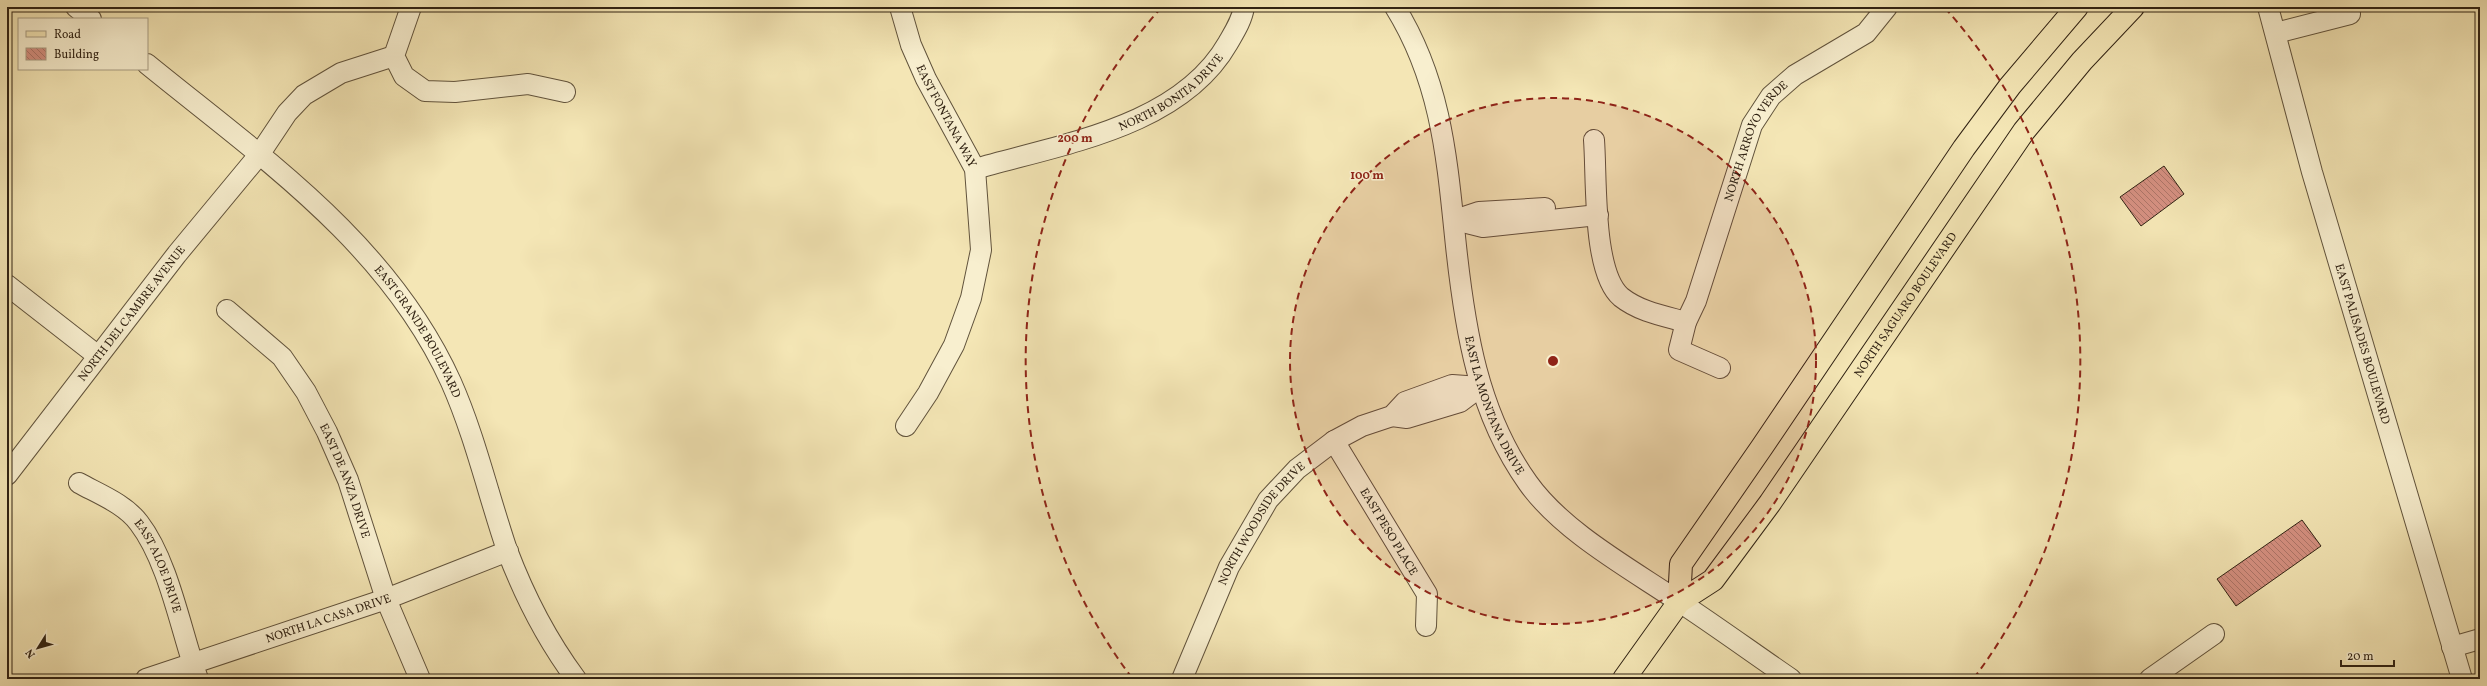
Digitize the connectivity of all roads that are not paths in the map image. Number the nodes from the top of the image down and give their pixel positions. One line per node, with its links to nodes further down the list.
1 (76, 7): 11 (street)
2 (411, 7): 13 (street)
3 (900, 7): 18 (street, EAST FONTANA WAY)
4 (1244, 7): 18 (street, NORTH BONITA DRIVE)
5 (1395, 7): 20 (street, EAST LA MONTANA DRIVE)
6 (1887, 7): 23 (street, NORTH ARROYO VERDE)
7 (2078, 7): 33 (main road)
8 (2134, 7): 33 (main road, NORTH SAGUARO BOULEVARD)
9 (2268, 7): 12 (street, EAST PALISADES BOULEVARD)
10 (2350, 14): 12 (street)
11 (90, 18)
12 (2276, 33): 37 (street, EAST PALISADES BOULEVARD)
13 (394, 56): 15 (street); 17 (street, NORTH DEL CAMBRE AVENUE)
14 (148, 65): 17 (street, EAST GRANDE BOULEVARD)
15 (566, 92)
16 (1594, 140): 19 (street)
17 (259, 155): 24 (street, NORTH DEL CAMBRE AVENUE); 31 (street, EAST GRANDE BOULEVARD)
18 (975, 169): 27 (street, EAST FONTANA WAY)
19 (1598, 209): 20 (street); 23 (street)
20 (1455, 220): 26 (street, EAST LA MONTANA DRIVE)
21 (7, 285): 24 (street)
22 (227, 310): 32 (street, EAST DE ANZA DRIVE)
23 (1686, 322): 25 (street, NORTH ARROYO VERDE)
24 (98, 356): 29 (street, NORTH DEL CAMBRE AVENUE)
25 (1720, 368)
26 (1480, 387): 28 (street, NORTH WOODSIDE DRIVE); 33 (street, EAST LA MONTANA DRIVE)
27 (906, 426)
28 (1334, 441): 34 (street, EAST PESO PLACE); 42 (street, NORTH WOODSIDE DRIVE)
29 (7, 475)
30 (79, 483): 38 (street, EAST ALOE DRIVE)
31 (508, 551): 32 (street, NORTH LA CASA DRIVE); 41 (street, EAST GRANDE BOULEVARD)
32 (386, 599): 38 (street, NORTH LA CASA DRIVE); 40 (street, EAST DE ANZA DRIVE)
33 (1680, 602): 43 (main road, NORTH SAGUARO BOULEVARD); 44 (street, EAST LA MONTANA DRIVE)
34 (1426, 626)
35 (2214, 634): 45 (street)
36 (2480, 639): 37 (street)
37 (2452, 647): 46 (street, EAST PALISADES BOULEVARD)
38 (195, 672): 39 (street, NORTH LA CASA DRIVE)
39 (146, 679)
40 (420, 679)
41 (576, 679)
42 (1182, 679)
43 (1624, 679)
44 (1791, 679)
45 (2150, 679)
46 (2462, 679)

